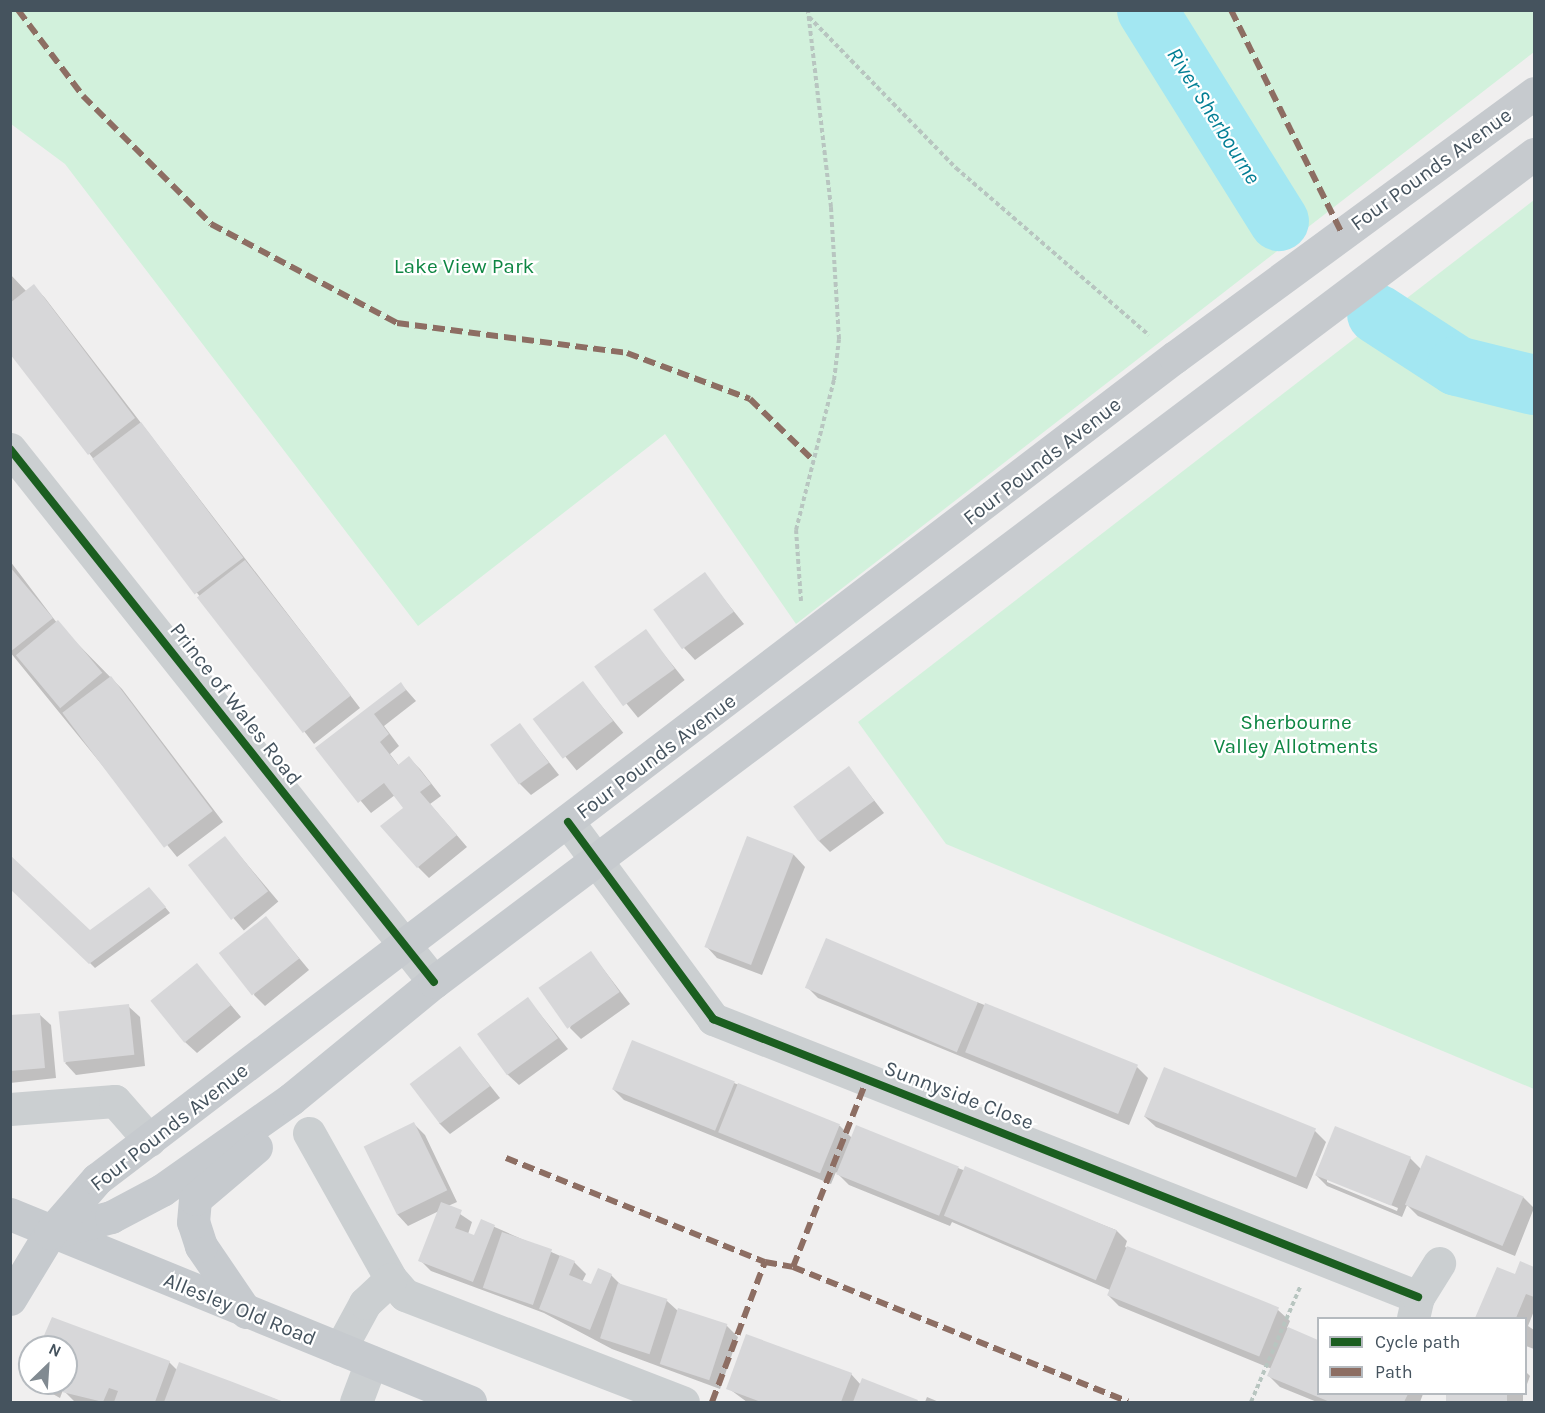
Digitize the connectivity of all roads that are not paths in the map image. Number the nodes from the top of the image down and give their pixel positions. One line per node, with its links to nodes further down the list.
1 (1534, 93): 4 (main road, Four Pounds Avenue)
2 (1534, 154): 5 (main road, Four Pounds Avenue)
3 (10, 449): 6 (street, Prince of Wales Road)
4 (568, 822): 5 (street, Sunnyside Close); 6 (main road, Four Pounds Avenue)
5 (596, 861): 7 (main road, Four Pounds Avenue); 17 (street, Sunnyside Close)
6 (405, 945): 7 (street, Prince of Wales Road); 11 (main road, Four Pounds Avenue)
7 (434, 982): 8 (main road, Four Pounds Avenue)
8 (291, 1099): 13 (main road, Four Pounds Avenue); 18 (main road)
9 (10, 1109): 11 (street)
10 (309, 1132): 15 (street)
11 (149, 1140): 13 (main road, Four Pounds Avenue)
12 (10, 1214): 13 (main road, Allesley Old Road)
13 (50, 1233): 16 (main road); 18 (main road, Allesley Old Road)
14 (1439, 1263): 17 (street, Sunnyside Close)
15 (391, 1279): 19 (street); 23 (street)
16 (10, 1299)
17 (1415, 1308)
18 (246, 1312): 19 (main road, Allesley Old Road)
19 (340, 1349): 20 (main road, Allesley Old Road)
20 (371, 1362): 21 (street); 22 (main road, Allesley Old Road)
21 (356, 1402)
22 (470, 1402)
23 (683, 1402)

